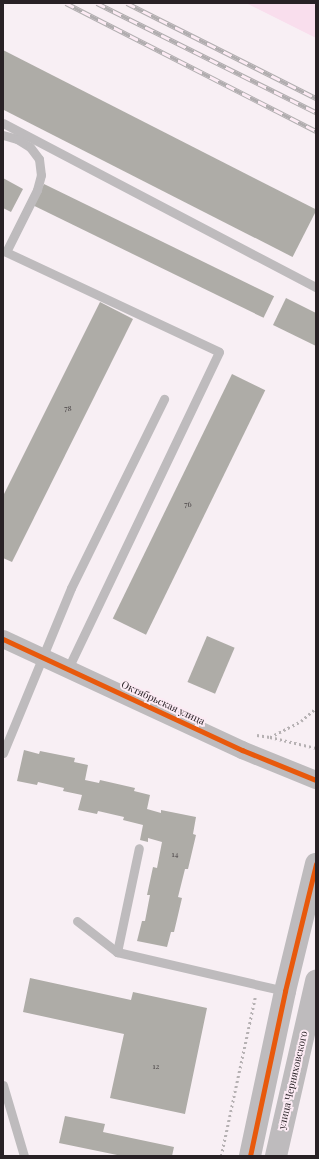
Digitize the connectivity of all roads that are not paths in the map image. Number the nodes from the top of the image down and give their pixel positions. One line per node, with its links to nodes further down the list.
1 (3, 123): 3 (lane)
2 (3, 135): 7 (lane)
3 (316, 287)
4 (164, 399): 6 (lane)
5 (3, 639): 6 (street, Октябрьская улица)
6 (43, 658): 7 (street, Октябрьская улица); 8 (lane)
7 (68, 670): 9 (street, Октябрьская улица)
8 (3, 753)
9 (316, 780)
10 (139, 848): 13 (lane)
11 (316, 864): 15 (street)
12 (77, 922): 13 (lane)
13 (118, 952): 15 (lane)
14 (316, 981): 19 (street, улица Черняховского)
15 (285, 991): 18 (street)
16 (3, 1085): 17 (lane)
17 (24, 1156)
18 (250, 1156)
19 (276, 1156)

